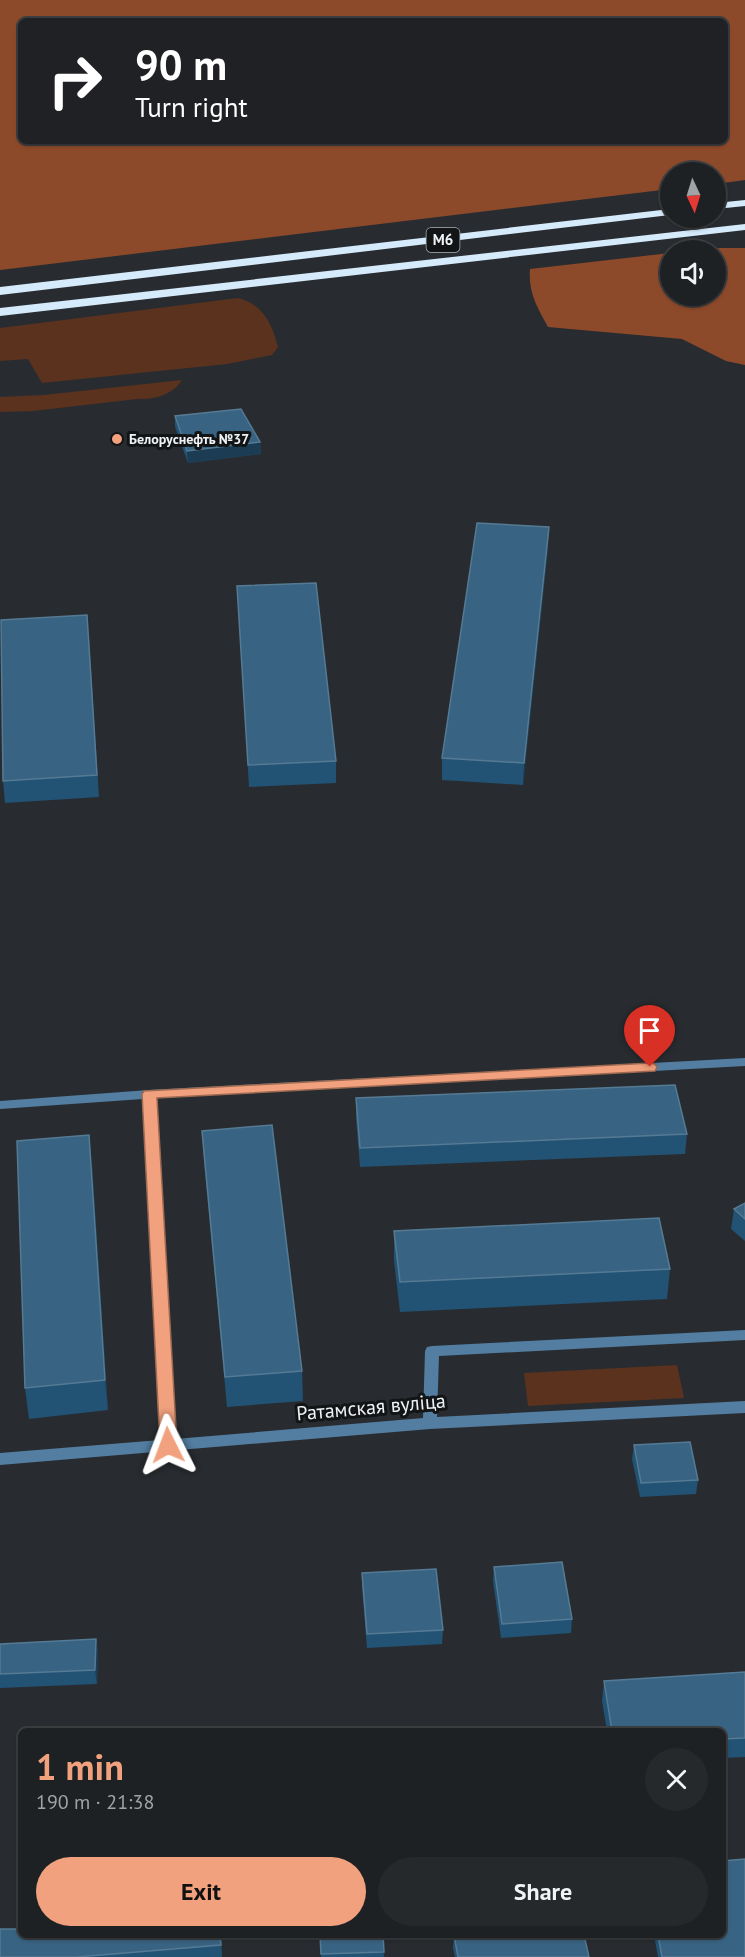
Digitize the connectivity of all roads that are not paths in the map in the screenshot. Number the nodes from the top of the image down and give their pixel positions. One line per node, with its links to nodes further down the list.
1 (745, 203): 2 (highway)
2 (726, 205)
3 (660, 213): 7 (highway, М6)
4 (745, 227): 6 (highway, М6)
5 (745, 234): 6 (highway)
6 (670, 235): 8 (highway, М6)
7 (0, 291)
8 (0, 312)
9 (745, 1062): 10 (street)
10 (149, 1094): 11 (street); 15 (street)
11 (0, 1105)
12 (745, 1335): 14 (street)
13 (745, 1407): 14 (street, Ратамская вуліца)
14 (430, 1423): 15 (street, Ратамская вуліца)
15 (168, 1445): 16 (street, Ратамская вуліца)
16 (0, 1459)

